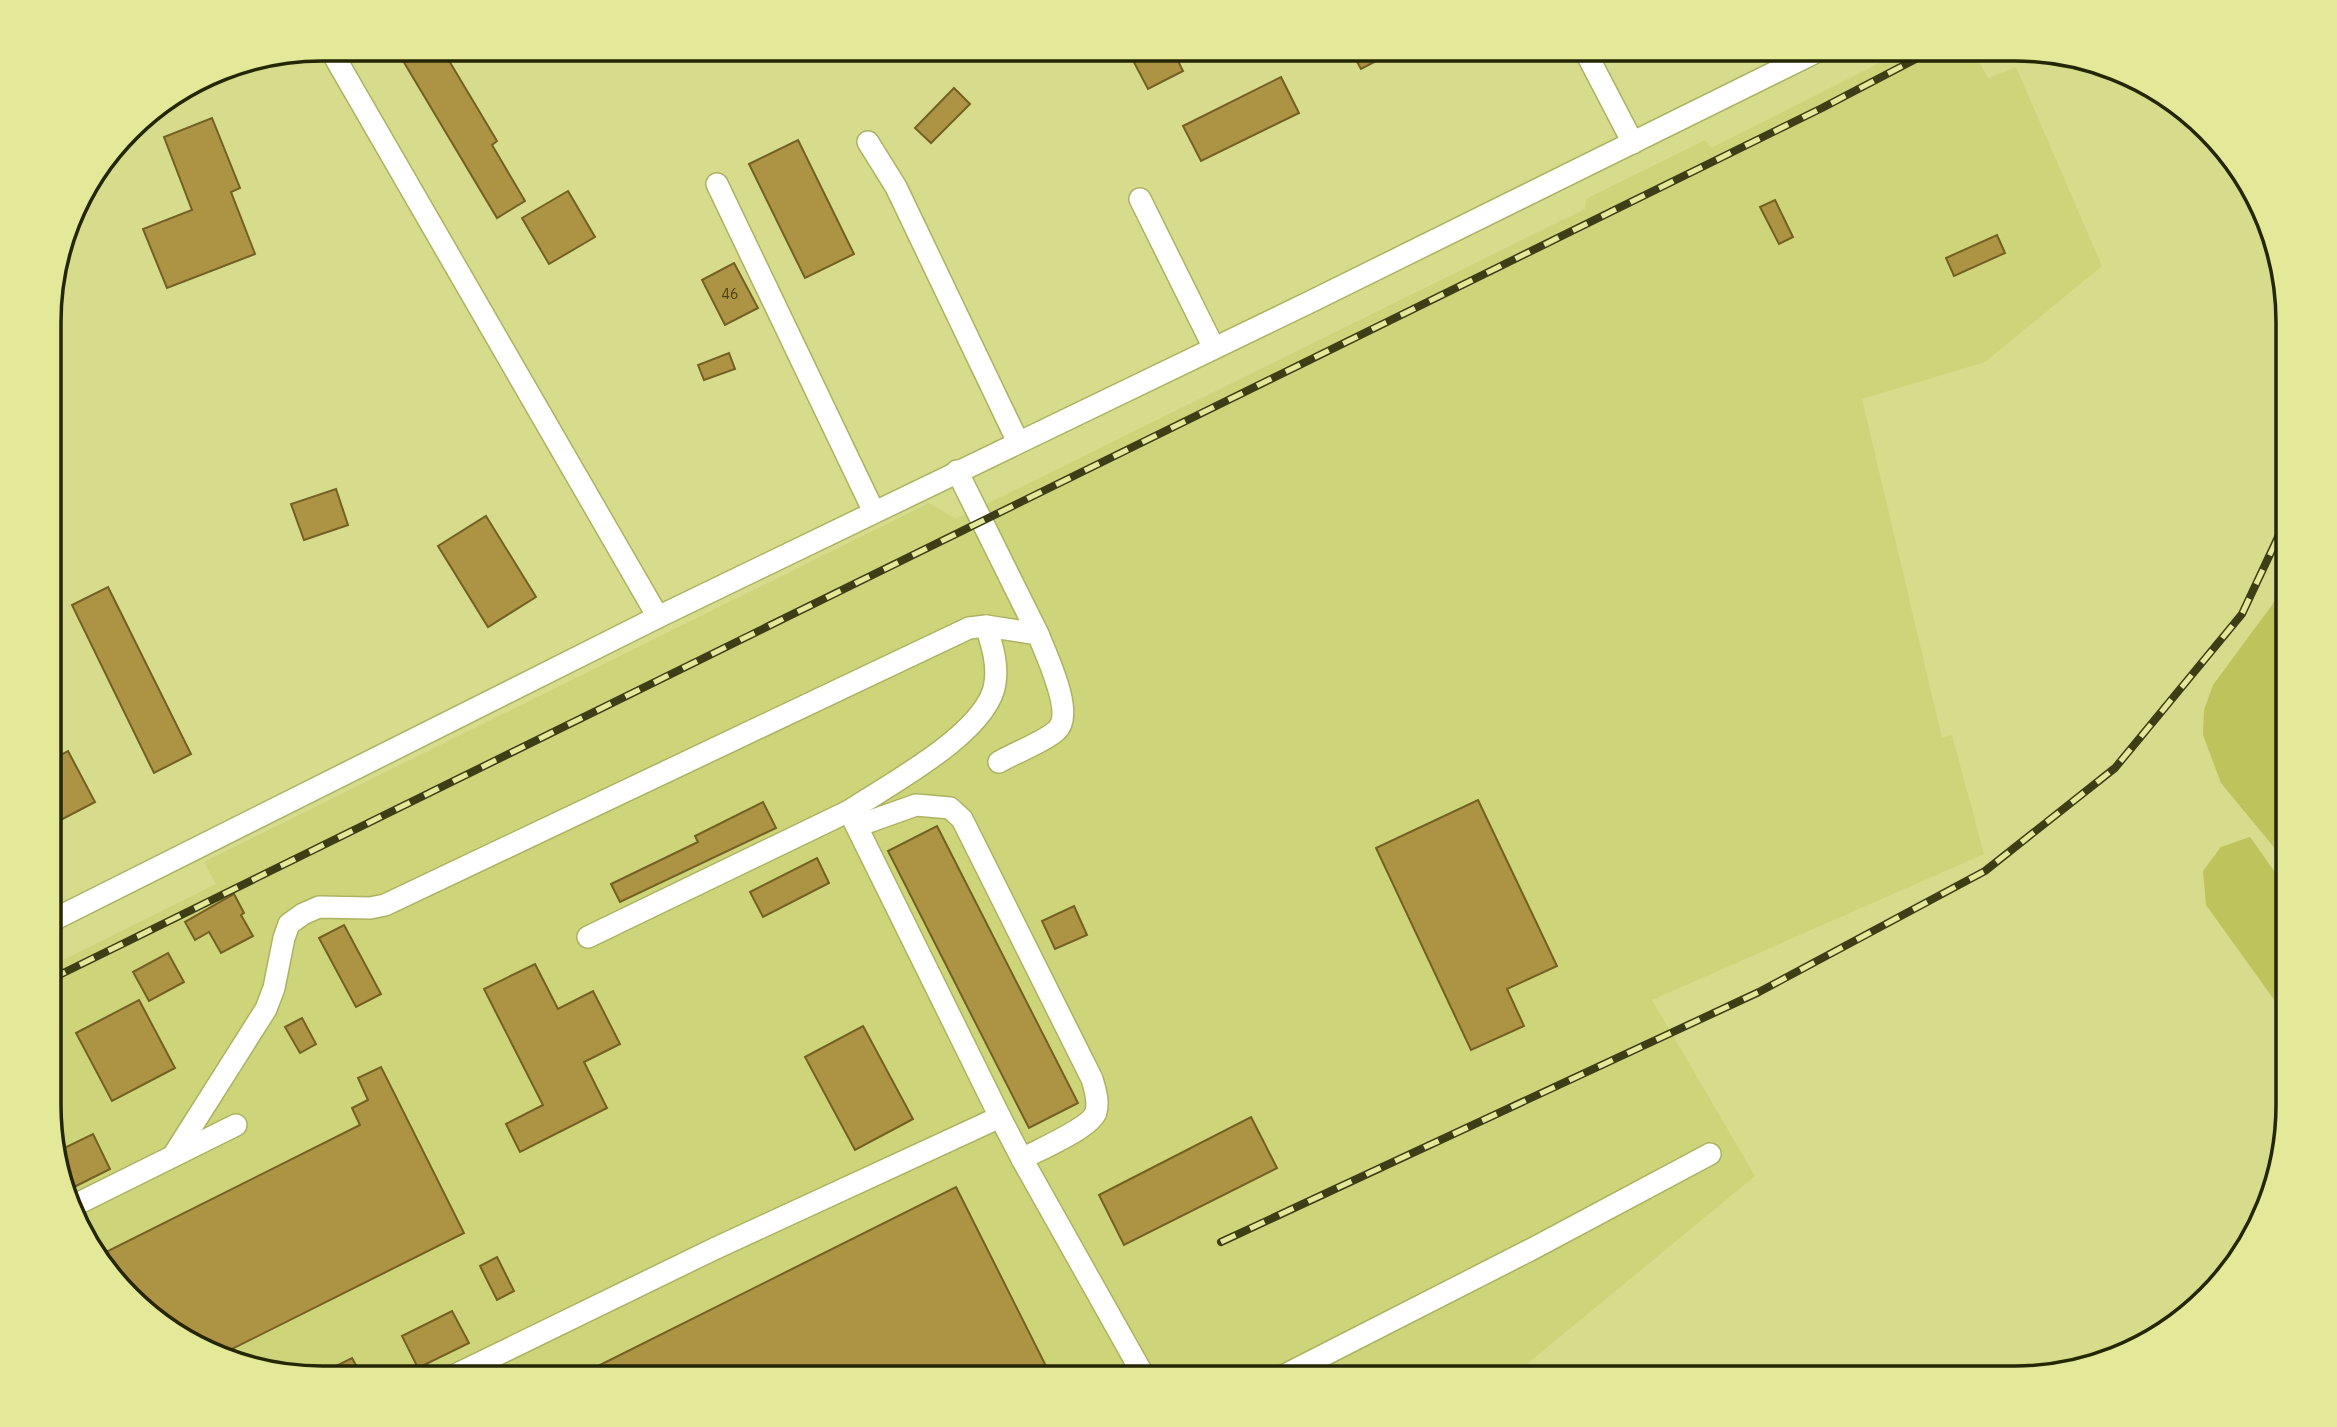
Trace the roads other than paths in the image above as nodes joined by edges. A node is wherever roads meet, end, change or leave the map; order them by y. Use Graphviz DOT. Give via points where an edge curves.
graph roads {
  1 [pos="337,61"];
  2 [pos="1590,61"];
  3 [pos="1798,61"];
  4 [pos="868,142"];
  5 [pos="1633,143"];
  6 [pos="717,184"];
  7 [pos="1140,199"];
  8 [pos="1214,348"];
  9 [pos="1018,442"];
  10 [pos="957,471"];
  11 [pos="874,512"];
  12 [pos="658,617"];
  13 [pos="986,626"];
  14 [pos="1038,635"];
  15 [pos="999,762"];
  16 [pos="853,819"];
  17 [pos="61,916"];
  18 [pos="588,937"];
  19 [pos="1000,1117"];
  20 [pos="236,1125"];
  21 [pos="1710,1154"];
  22 [pos="173,1156"];
  23 [pos="1022,1159"];
  24 [pos="80,1202"];
  25 [pos="474,1366"];
  26 [pos="1138,1366"];
  27 [pos="1303,1366"];
  1 -- 12 [label="street"];
  2 -- 5 [label="street"];
  3 -- 5 [label="street"];
  4 -- 9 [label="street" via="896,187"];
  5 -- 8 [label="street"];
  6 -- 11 [label="street"];
  7 -- 8 [label="street"];
  8 -- 9 [label="street"];
  9 -- 10 [label="street"];
  10 -- 11 [label="street"];
  10 -- 14 [label="street"];
  11 -- 12 [label="street"];
  12 -- 17 [label="street"];
  13 -- 14 [label="street"];
  13 -- 16 [label="street" via="996,658 995,686 981,714 948,747"];
  13 -- 22 [label="street" via="969,628 385,905 319,907 303,914 289,924 266,1009"];
  14 -- 15 [label="street" via="1060,692 1064,720 1057,731"];
  16 -- 18 [label="street"];
  16 -- 19 [label="street"];
  16 -- 23 [label="street" via="916,805 950,808 968,829 1092,1079 1096,1096 1096,1113 1086,1124"];
  19 -- 23 [label="street"];
  19 -- 25 [label="street"];
  20 -- 22 [label="street"];
  21 -- 27 [label="street"];
  22 -- 24 [label="street"];
  23 -- 26 [label="street"];
}
